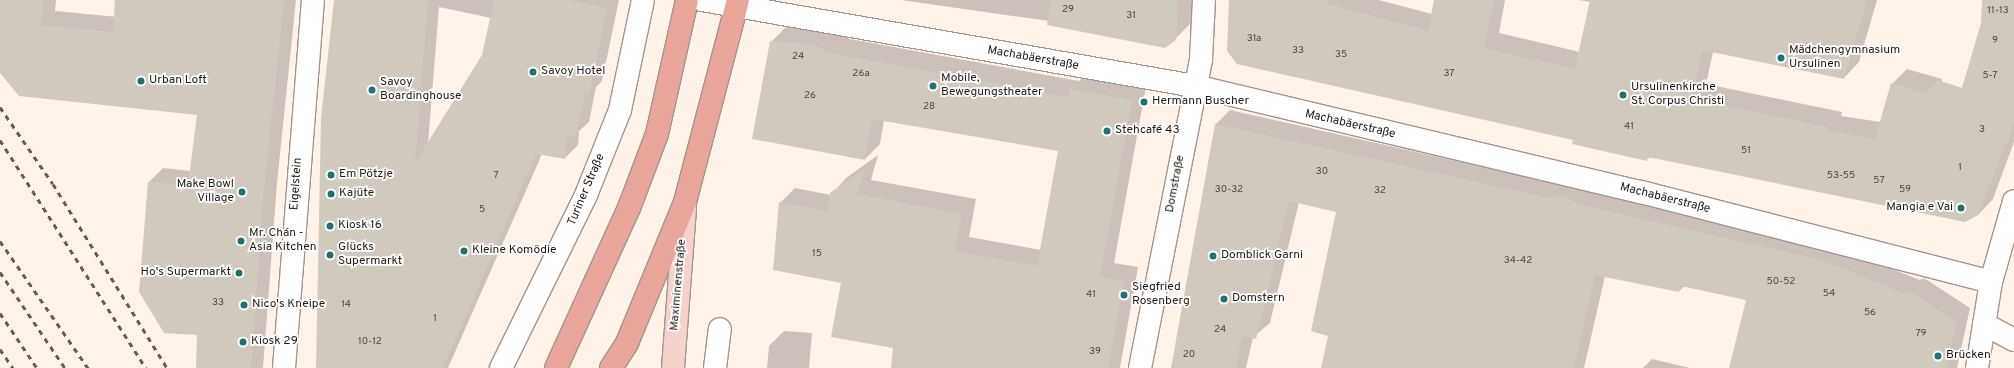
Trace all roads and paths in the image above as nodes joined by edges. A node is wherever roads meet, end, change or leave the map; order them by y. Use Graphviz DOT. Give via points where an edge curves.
graph roads {
  1 [pos="313,0"];
  2 [pos="643,0"];
  3 [pos="687,0"];
  4 [pos="702,0"];
  5 [pos="1204,0"];
  6 [pos="737,3"];
  7 [pos="1195,86"];
  8 [pos="2014,201"];
  9 [pos="686,202"];
  10 [pos="1991,282"];
  11 [pos="1984,324"];
  12 [pos="720,329"];
  13 [pos="2014,340"];
  14 [pos="284,368"];
  15 [pos="501,368"];
  16 [pos="556,368"];
  17 [pos="611,368"];
  18 [pos="673,368"];
  19 [pos="715,368"];
  20 [pos="1140,368"];
  21 [pos="1977,368"];
  1 -- 14 [label="street, Eigelstein"];
  2 -- 15 [label="street, Turiner Straße" via="620,110 586,195"];
  3 -- 16 [label="main road" via="657,134 629,208"];
  4 -- 6 [label="street, Machabäerstraße"];
  5 -- 7 [label="street, Domstraße" via="1201,59"];
  6 -- 7 [label="street, Machabäerstraße"];
  6 -- 9 [label="main road"];
  7 -- 10 [label="street, Machabäerstraße" via="1641,192"];
  7 -- 20 [label="street, Domstraße"];
  8 -- 10 [label="street"];
  9 -- 17 [label="main road" via="627,343"];
  9 -- 18 [label="main road, Maximinenstraße"];
  10 -- 11 [label="street"];
  11 -- 13 [label="street"];
  11 -- 21 [label="street"];
  12 -- 19 [label="street"];
}
